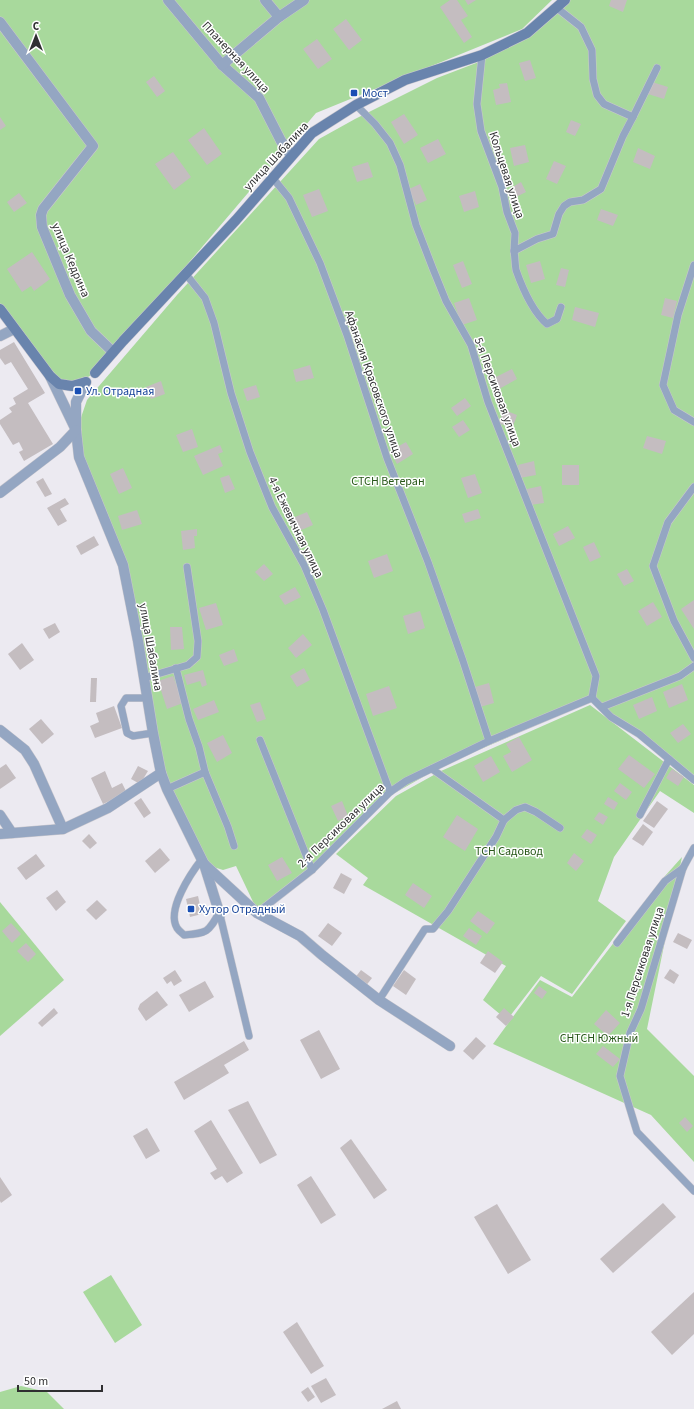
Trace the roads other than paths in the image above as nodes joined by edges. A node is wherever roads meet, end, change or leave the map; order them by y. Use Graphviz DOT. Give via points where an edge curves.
graph roads {
  1 [pos="168,0"];
  2 [pos="265,0"];
  3 [pos="304,0"];
  4 [pos="565,0"];
  5 [pos="557,8"];
  6 [pos="279,17"];
  7 [pos="0,22"];
  8 [pos="482,55"];
  9 [pos="222,65"];
  10 [pos="657,68"];
  11 [pos="356,105"];
  12 [pos="633,117"];
  13 [pos="291,155"];
  14 [pos="272,177"];
  15 [pos="514,251"];
  16 [pos="694,265"];
  17 [pos="185,273"];
  18 [pos="561,307"];
  19 [pos="0,309"];
  20 [pos="14,329"];
  21 [pos="0,336"];
  22 [pos="113,352"];
  23 [pos="95,373"];
  24 [pos="50,376"];
  25 [pos="86,382"];
  26 [pos="694,422"];
  27 [pos="76,430"];
  28 [pos="694,487"];
  29 [pos="0,493"];
  30 [pos="187,567"];
  31 [pos="694,658"];
  32 [pos="694,666"];
  33 [pos="176,668"];
  34 [pos="144,678"];
  35 [pos="146,698"];
  36 [pos="592,698"];
  37 [pos="602,707"];
  38 [pos="0,730"];
  39 [pos="153,733"];
  40 [pos="260,740"];
  41 [pos="489,741"];
  42 [pos="669,759"];
  43 [pos="432,769"];
  44 [pos="205,772"];
  45 [pos="162,773"];
  46 [pos="694,780"];
  47 [pos="167,789"];
  48 [pos="390,792"];
  49 [pos="0,815"];
  50 [pos="640,815"];
  51 [pos="504,820"];
  52 [pos="560,828"];
  53 [pos="63,829"];
  54 [pos="12,833"];
  55 [pos="0,834"];
  56 [pos="234,846"];
  57 [pos="694,848"];
  58 [pos="203,862"];
  59 [pos="683,868"];
  60 [pos="312,870"];
  61 [pos="257,913"];
  62 [pos="219,914"];
  63 [pos="617,943"];
  64 [pos="379,1000"];
  65 [pos="249,1036"];
  66 [pos="450,1046"];
  67 [pos="694,1191"];
  1 -- 9 [label="street, Планерная улица"];
  2 -- 6 [label="street"];
  3 -- 6 [label="street"];
  4 -- 5 [label="main road, улица Шабалина"];
  5 -- 8 [label="main road, улица Шабалина" via="527,33"];
  5 -- 12 [label="lane" via="581,27 592,50 593,78 597,95 604,104"];
  6 -- 9 [label="street"];
  7 -- 22 [label="street, улица Кедрина" via="93,146 43,209 41,221 70,295 91,331"];
  8 -- 11 [label="main road, улица Шабалина" via="405,80"];
  8 -- 15 [label="lane, Кольцевая улица" via="477,104 481,131 502,187 515,233"];
  9 -- 13 [label="street, Планерная улица" via="259,98"];
  10 -- 12 [label="lane"];
  11 -- 13 [label="main road, улица Шабалина" via="312,132"];
  11 -- 36 [label="lane, 5-я Персиковая улица" via="390,142 400,165 416,225 446,302 470,345 488,402 596,676"];
  12 -- 15 [label="lane" via="601,189 583,200 570,202 564,206 552,234 537,238"];
  13 -- 14 [label="main road, улица Шабалина"];
  14 -- 17 [label="main road, улица Шабалина" via="236,220"];
  14 -- 41 [label="lane, Афанасия Красовского улица" via="289,198 320,263 347,335 387,458 428,562"];
  15 -- 18 [label="lane, Кольцевая улица" via="516,269 539,317 547,324 556,320"];
  16 -- 26 [label="lane" via="678,315 663,385 674,410"];
  17 -- 22 [label="main road, улица Шабалина"];
  17 -- 48 [label="lane, 4-я Ежевичная улица" via="205,298 250,452 272,507 304,565 324,610"];
  19 -- 20 [label="main road"];
  20 -- 21 [label="street"];
  20 -- 24 [label="main road"];
  22 -- 23 [label="main road, улица Шабалина"];
  24 -- 25 [label="main road" via="59,384 72,386"];
  24 -- 27 [label="street"];
  25 -- 27 [label="street, улица Шабалина" via="76,402"];
  27 -- 29 [label="street" via="60,447"];
  27 -- 34 [label="street, улица Шабалина" via="79,457 123,565"];
  28 -- 31 [label="lane" via="668,522 653,566 674,621"];
  30 -- 33 [label="lane" via="198,641 197,657 188,665"];
  32 -- 37 [label="lane" via="680,676"];
  33 -- 34 [label="lane"];
  33 -- 44 [label="lane"];
  34 -- 35 [label="street, улица Шабалина"];
  35 -- 39 [label="street, улица Шабалина"];
  35 -- 39 [label="lane" via="126,698 121,706 128,733 133,736"];
  36 -- 37 [label="lane"];
  36 -- 41 [label="lane, 2-я Персиковая улица"];
  37 -- 42 [label="lane"];
  38 -- 53 [label="street" via="25,750 34,764"];
  39 -- 45 [label="street, улица Шабалина"];
  40 -- 60 [label="lane"];
  41 -- 43 [label="lane, 2-я Персиковая улица"];
  42 -- 46 [label="lane"];
  42 -- 50 [label="lane"];
  43 -- 48 [label="lane, 2-я Персиковая улица"];
  43 -- 51 [label="lane"];
  44 -- 47 [label="lane"];
  44 -- 56 [label="lane"];
  45 -- 47 [label="street, улица Шабалина"];
  45 -- 53 [label="street" via="108,808"];
  47 -- 58 [label="street, улица Шабалина"];
  48 -- 60 [label="lane, 2-я Персиковая улица"];
  49 -- 54 [label="street"];
  51 -- 52 [label="lane" via="516,810 525,807"];
  51 -- 64 [label="lane" via="496,837 448,911 433,929 425,929"];
  53 -- 54 [label="street"];
  54 -- 55 [label="street"];
  57 -- 59 [label="lane, 1-я Персиковая улица"];
  58 -- 61 [label="street"];
  58 -- 62 [label="street, улица Шабалина"];
  58 -- 62 [label="lane" via="189,876 179,897 174,917 177,928 184,935 201,934 211,928"];
  59 -- 63 [label="lane" via="665,881"];
  59 -- 67 [label="lane, 1-я Персиковая улица" via="641,1010 630,1033 620,1076 637,1132"];
  60 -- 61 [label="lane, 2-я Персиковая улица"];
  61 -- 64 [label="street" via="300,936"];
  62 -- 65 [label="lane"];
  64 -- 66 [label="street"];
}
